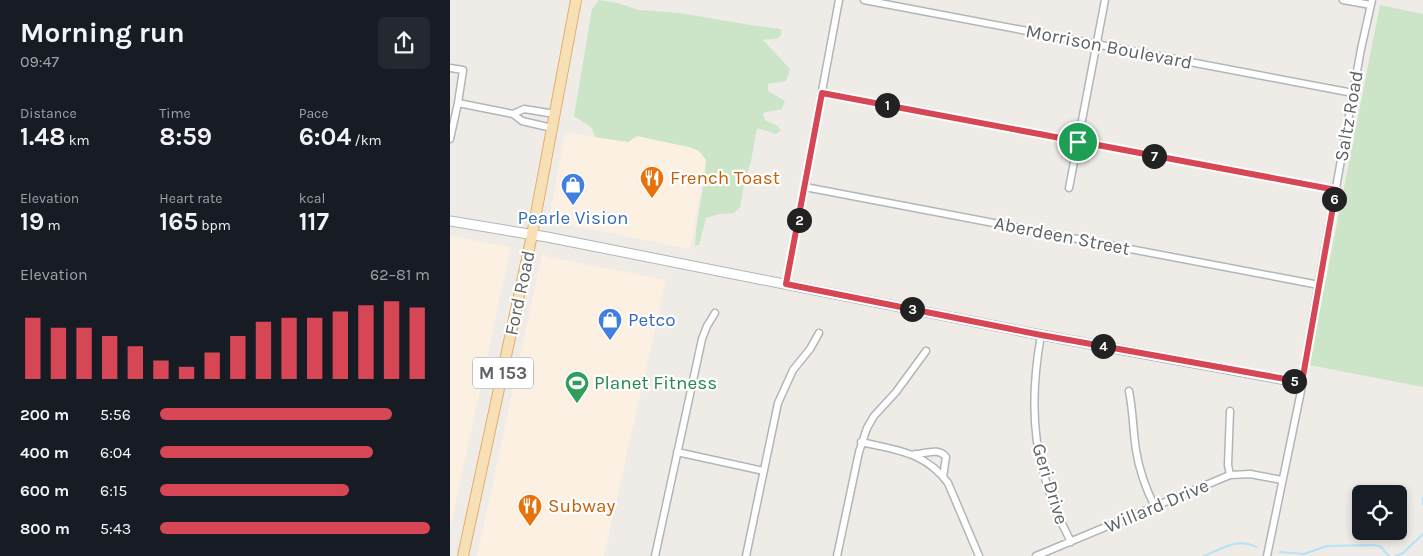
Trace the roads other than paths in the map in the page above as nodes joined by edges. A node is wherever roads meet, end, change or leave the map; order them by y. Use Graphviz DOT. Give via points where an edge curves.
graph roads {
  1 [pos="576,0"];
  2 [pos="839,0"];
  3 [pos="864,0"];
  4 [pos="1105,0"];
  5 [pos="1343,0"];
  6 [pos="1371,3"];
  7 [pos="1096,44"];
  8 [pos="450,68"];
  9 [pos="822,93"];
  10 [pos="1353,94"];
  11 [pos="458,103"];
  12 [pos="513,114"];
  13 [pos="555,114"];
  14 [pos="552,128"];
  15 [pos="450,139"];
  16 [pos="1078,142"];
  17 [pos="805,187"];
  18 [pos="1069,188"];
  19 [pos="1336,190"];
  20 [pos="450,221"];
  21 [pos="532,235"];
  22 [pos="786,284"];
  23 [pos="1319,285"];
  24 [pos="715,313"];
  25 [pos="819,333"];
  26 [pos="1041,335"];
  27 [pos="926,351"];
  28 [pos="1302,382"];
  29 [pos="1130,391"];
  30 [pos="1230,411"];
  31 [pos="862,442"];
  32 [pos="677,452"];
  33 [pos="913,454"];
  34 [pos="764,471"];
  35 [pos="1230,475"];
  36 [pos="943,477"];
  37 [pos="1282,480"];
  38 [pos="1155,507"];
  39 [pos="1070,542"];
  40 [pos="463,556"];
  41 [pos="655,556"];
  42 [pos="746,556"];
  43 [pos="837,556"];
  44 [pos="979,556"];
  45 [pos="1036,556"];
  46 [pos="1267,556"];
  1 -- 13 [label="main road, Ford Road / M 153"];
  2 -- 9 [label="street"];
  3 -- 7 [label="street, Morrison Boulevard"];
  4 -- 7 [label="street"];
  5 -- 6 [label="street"];
  6 -- 10 [label="street, Saltz Road"];
  7 -- 10 [label="street, Morrison Boulevard"];
  7 -- 16 [label="street"];
  8 -- 11 [label="street" via="463,70"];
  9 -- 16 [label="street"];
  9 -- 17 [label="street"];
  10 -- 19 [label="street, Saltz Road"];
  11 -- 12 [label="street"];
  11 -- 15 [label="street"];
  12 -- 13 [label="street" via="524,108"];
  12 -- 14 [label="street" via="522,121"];
  13 -- 14 [label="main road, Ford Road / M 153"];
  14 -- 21 [label="main road, Ford Road / M 153"];
  16 -- 18 [label="street"];
  16 -- 19 [label="street"];
  17 -- 22 [label="street"];
  17 -- 23 [label="street, Aberdeen Street"];
  19 -- 23 [label="street, Saltz Road"];
  20 -- 21 [label="street"];
  21 -- 22 [label="street"];
  21 -- 40 [label="main road, Ford Road / M 153"];
  22 -- 26 [label="street"];
  23 -- 28 [label="street, Saltz Road"];
  24 -- 32 [label="street" via="702,339"];
  25 -- 34 [label="street" via="782,391"];
  26 -- 28 [label="street"];
  26 -- 39 [label="street, Geri Drive" via="1034,389 1036,437 1049,492"];
  27 -- 31 [label="street" via="874,416"];
  28 -- 37 [label="street, Saltz Road"];
  29 -- 38 [label="street" via="1138,462"];
  30 -- 35 [label="street"];
  31 -- 33 [label="street"];
  31 -- 43 [label="street"];
  32 -- 34 [label="street"];
  32 -- 41 [label="street"];
  33 -- 36 [label="street" via="932,465"];
  33 -- 36 [label="street" via="941,452 946,457"];
  34 -- 42 [label="street"];
  35 -- 37 [label="street, Willard Drive" via="1250,474"];
  35 -- 38 [label="street, Willard Drive"];
  36 -- 44 [label="street"];
  37 -- 46 [label="street, Saltz Road"];
  38 -- 39 [label="street, Willard Drive"];
  39 -- 45 [label="street, Willard Drive"];
}
